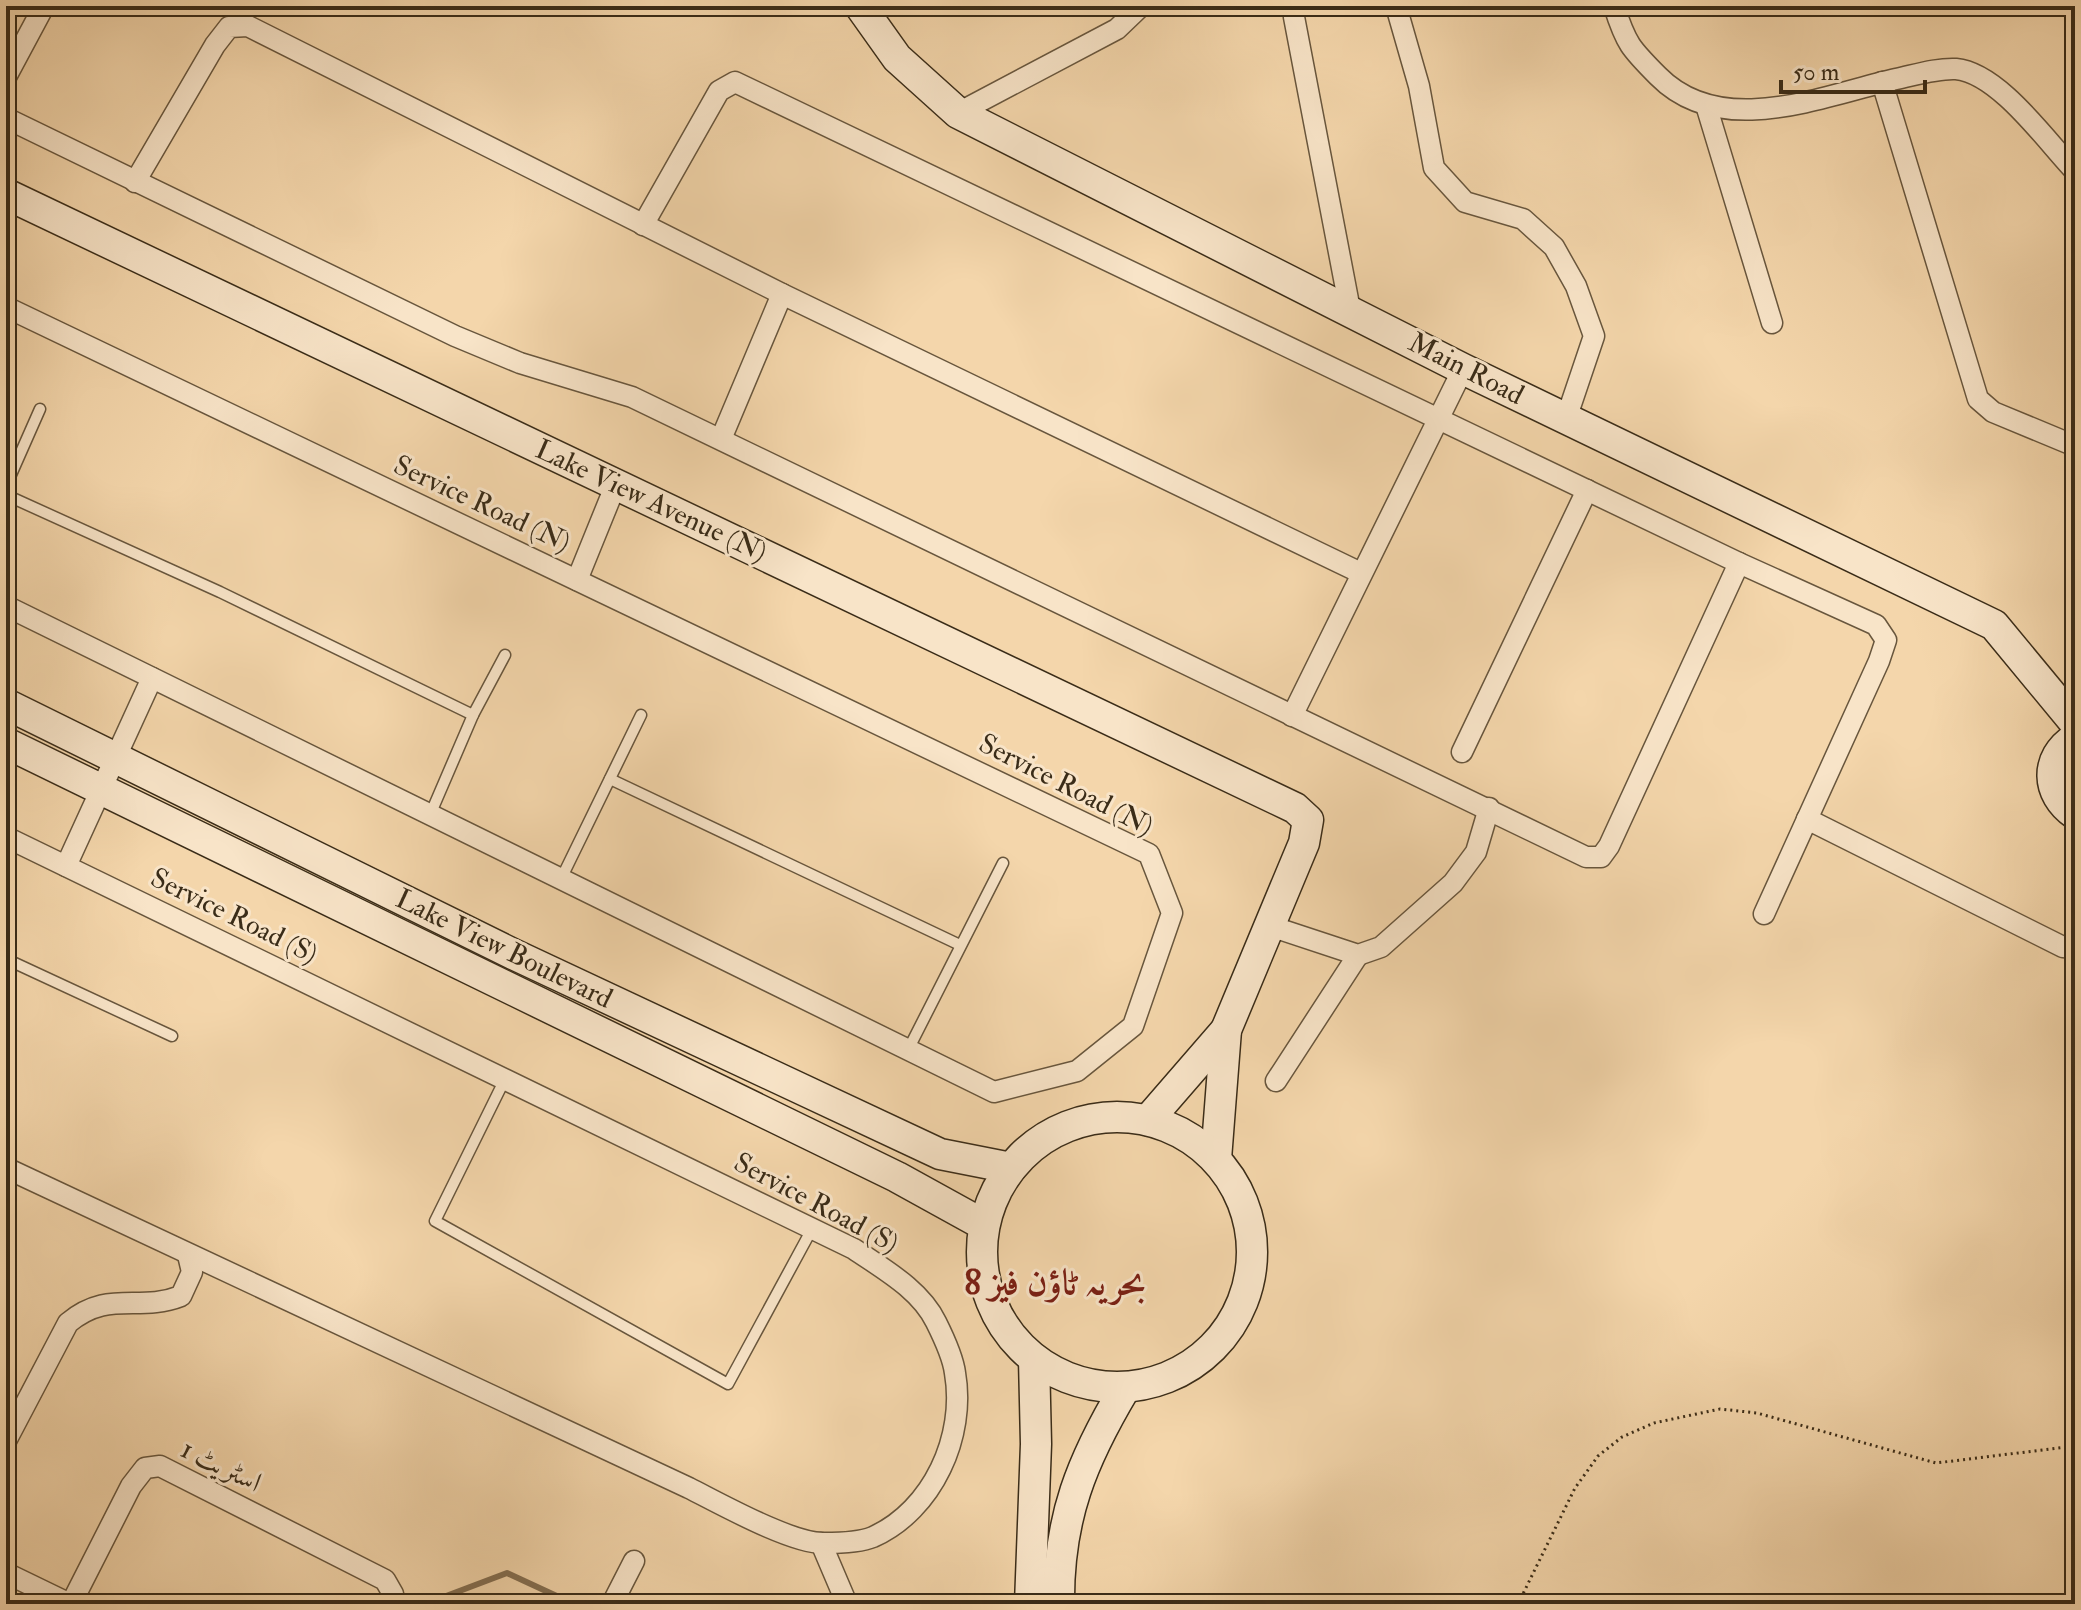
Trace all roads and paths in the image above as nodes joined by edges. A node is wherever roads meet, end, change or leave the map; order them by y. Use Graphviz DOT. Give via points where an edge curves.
graph roads {
  1 [pos="44,6"];
  2 [pos="860,6"];
  3 [pos="1141,6"];
  4 [pos="1396,6"];
  5 [pos="1614,6"];
  6 [pos="1294,17"];
  7 [pos="6,77"];
  8 [pos="1882,82"];
  9 [pos="1706,105"];
  10 [pos="958,113"];
  11 [pos="6,118"];
  12 [pos="2075,171"];
  13 [pos="135,182"];
  14 [pos="6,194"];
  15 [pos="643,225"];
  16 [pos="782,294"];
  17 [pos="6,307"];
  18 [pos="1350,310"];
  19 [pos="1772,323"];
  20 [pos="1463,369"];
  21 [pos="40,409"];
  22 [pos="1436,419"];
  23 [pos="1566,419"];
  24 [pos="721,439"];
  25 [pos="2075,446"];
  26 [pos="616,484"];
  27 [pos="6,486"];
  28 [pos="1587,490"];
  29 [pos="6,495"];
  30 [pos="1739,563"];
  31 [pos="1361,573"];
  32 [pos="577,580"];
  33 [pos="6,606"];
  34 [pos="505,655"];
  35 [pos="152,678"];
  36 [pos="6,704"];
  37 [pos="473,715"];
  38 [pos="641,715"];
  39 [pos="1292,716"];
  40 [pos="2075,723"];
  41 [pos="2075,738"];
  42 [pos="6,743"];
  43 [pos="1462,752"];
  44 [pos="115,759"];
  45 [pos="610,779"];
  46 [pos="101,789"];
  47 [pos="1489,808"];
  48 [pos="2075,814"];
  49 [pos="430,815"];
  50 [pos="1807,819"];
  51 [pos="6,837"];
  52 [pos="1003,863"];
  53 [pos="66,866"];
  54 [pos="561,879"];
  55 [pos="1764,914"];
  56 [pos="1270,926"];
  57 [pos="960,945"];
  58 [pos="2075,948"];
  59 [pos="1358,955"];
  60 [pos="6,959"];
  61 [pos="1226,1030"];
  62 [pos="172,1036"];
  63 [pos="908,1050"];
  64 [pos="505,1079"];
  65 [pos="1276,1081"];
  66 [pos="1148,1120"];
  67 [pos="1216,1159"];
  68 [pos="6,1168"];
  69 [pos="1011,1168"];
  70 [pos="984,1225"];
  71 [pos="812,1229"];
  72 [pos="188,1255"];
  73 [pos="1034,1359"];
  74 [pos="1125,1388"];
  75 [pos="6,1441"];
  76 [pos="2075,1446"];
  77 [pos="821,1543"];
  78 [pos="634,1561"];
  79 [pos="6,1573"];
  80 [pos="70,1604"];
  81 [pos="394,1604"];
  82 [pos="612,1604"];
  83 [pos="847,1604"];
  84 [pos="1030,1604"];
  85 [pos="1059,1604"];
  86 [pos="1518,1604"];
  1 -- 7 [label="street"];
  2 -- 10 [label="main road, Main Road" via="897,58"];
  3 -- 10 [label="street" via="1117,29"];
  4 -- 23 [label="street" via="1419,86 1434,168 1465,202 1523,219 1554,247 1576,286 1594,336"];
  5 -- 9 [label="street" via="1626,44 1669,88"];
  6 -- 18 [label="street"];
  8 -- 9 [label="street" via="1753,111"];
  8 -- 12 [label="street" via="1958,69 1991,84"];
  8 -- 25 [label="street" via="1978,399 1993,412"];
  9 -- 19 [label="street"];
  10 -- 18 [label="main road, Main Road"];
  11 -- 13 [label="street"];
  13 -- 15 [label="street" via="215,45 229,27 248,26"];
  13 -- 24 [label="street" via="455,336 520,363 632,397"];
  14 -- 26 [label="main road, Lake View Avenue (N)"];
  15 -- 16 [label="street"];
  15 -- 22 [label="street" via="719,91 735,82"];
  16 -- 24 [label="street"];
  16 -- 31 [label="street"];
  17 -- 32 [label="street, Service Road (N)"];
  18 -- 20 [label="main road, Main Road"];
  20 -- 22 [label="street"];
  20 -- 23 [label="main road, Main Road"];
  21 -- 27 [label="lane"];
  22 -- 28 [label="street"];
  22 -- 31 [label="street"];
  23 -- 40 [label="main road, Main Road" via="1994,625"];
  24 -- 39 [label="street"];
  26 -- 32 [label="street"];
  26 -- 56 [label="main road, Lake View Avenue (N)" via="1295,808 1308,820 1304,843"];
  28 -- 30 [label="street"];
  28 -- 43 [label="street"];
  29 -- 37 [label="lane"];
  30 -- 47 [label="street" via="1601,857 1586,857"];
  30 -- 50 [label="street" via="1876,625 1886,640"];
  31 -- 39 [label="street"];
  32 -- 63 [label="street, Service Road (N)" via="1149,854 1172,913 1133,1026 1122,1035 1077,1071 994,1092"];
  33 -- 35 [label="street, Service Road (N)"];
  34 -- 37 [label="lane"];
  35 -- 44 [label="street"];
  35 -- 49 [label="street, Service Road (N)"];
  36 -- 44 [label="main road, Lake View Boulevard"];
  37 -- 49 [label="lane"];
  38 -- 45 [label="lane"];
  39 -- 47 [label="street"];
  41 -- 48 [label="main road" via="2062,748 2052,771 2057,796"];
  42 -- 46 [label="main road, Lake View Boulevard"];
  44 -- 46 [label="street"];
  44 -- 69 [label="main road, Lake View Boulevard" via="498,947 940,1154"];
  45 -- 54 [label="lane"];
  45 -- 57 [label="lane"];
  46 -- 53 [label="street"];
  46 -- 70 [label="main road, Lake View Boulevard" via="897,1177"];
  47 -- 59 [label="street" via="1476,852 1453,883 1381,947"];
  49 -- 54 [label="street, Service Road (N)"];
  50 -- 55 [label="street"];
  50 -- 58 [label="street" via="2063,947"];
  51 -- 53 [label="street, Service Road (S)"];
  52 -- 57 [label="lane"];
  53 -- 64 [label="street, Service Road (S)"];
  54 -- 63 [label="street, Service Road (N)"];
  56 -- 59 [label="street"];
  56 -- 61 [label="main road"];
  57 -- 63 [label="lane"];
  59 -- 65 [label="street"];
  60 -- 62 [label="lane"];
  61 -- 66 [label="main road"];
  61 -- 67 [label="main road"];
  64 -- 71 [label="street, Service Road (S)"];
  64 -- 71 [label="lane" via="435,1221 728,1384"];
  66 -- 67 [label="main road" via="1196,1142"];
  66 -- 69 [label="main road" via="1097,1118 1072,1124 1039,1142"];
  67 -- 74 [label="main road" via="1234,1184 1250,1227 1252,1273 1244,1303 1209,1353 1184,1371"];
  68 -- 72 [label="street, Service Road (S)"];
  69 -- 70 [label="main road"];
  70 -- 73 [label="main road" via="984,1275 990,1299 1016,1342"];
  71 -- 77 [label="street, Service Road (S)" via="854,1249 905,1284 935,1319 955,1372 956,1423 944,1464 916,1505 872,1537"];
  72 -- 75 [label="street" via="192,1272 181,1296 145,1304 113,1301 82,1311 68,1323"];
  72 -- 77 [label="street, Service Road (S)" via="750,1520"];
  73 -- 74 [label="main road" via="1077,1382"];
  73 -- 84 [label="main road"];
  74 -- 85 [label="main road" via="1096,1437 1069,1508 1060,1544"];
  76 -- 86 [label="path" via="1936,1463 1757,1413 1720,1409 1654,1423 1622,1437 1598,1456 1575,1488"];
  77 -- 83 [label="street"];
  78 -- 82 [label="street"];
  79 -- 80 [label="street"];
  80 -- 81 [label="street, اسٹریٹ 1" via="131,1486 145,1468 160,1466 385,1580"];
}
